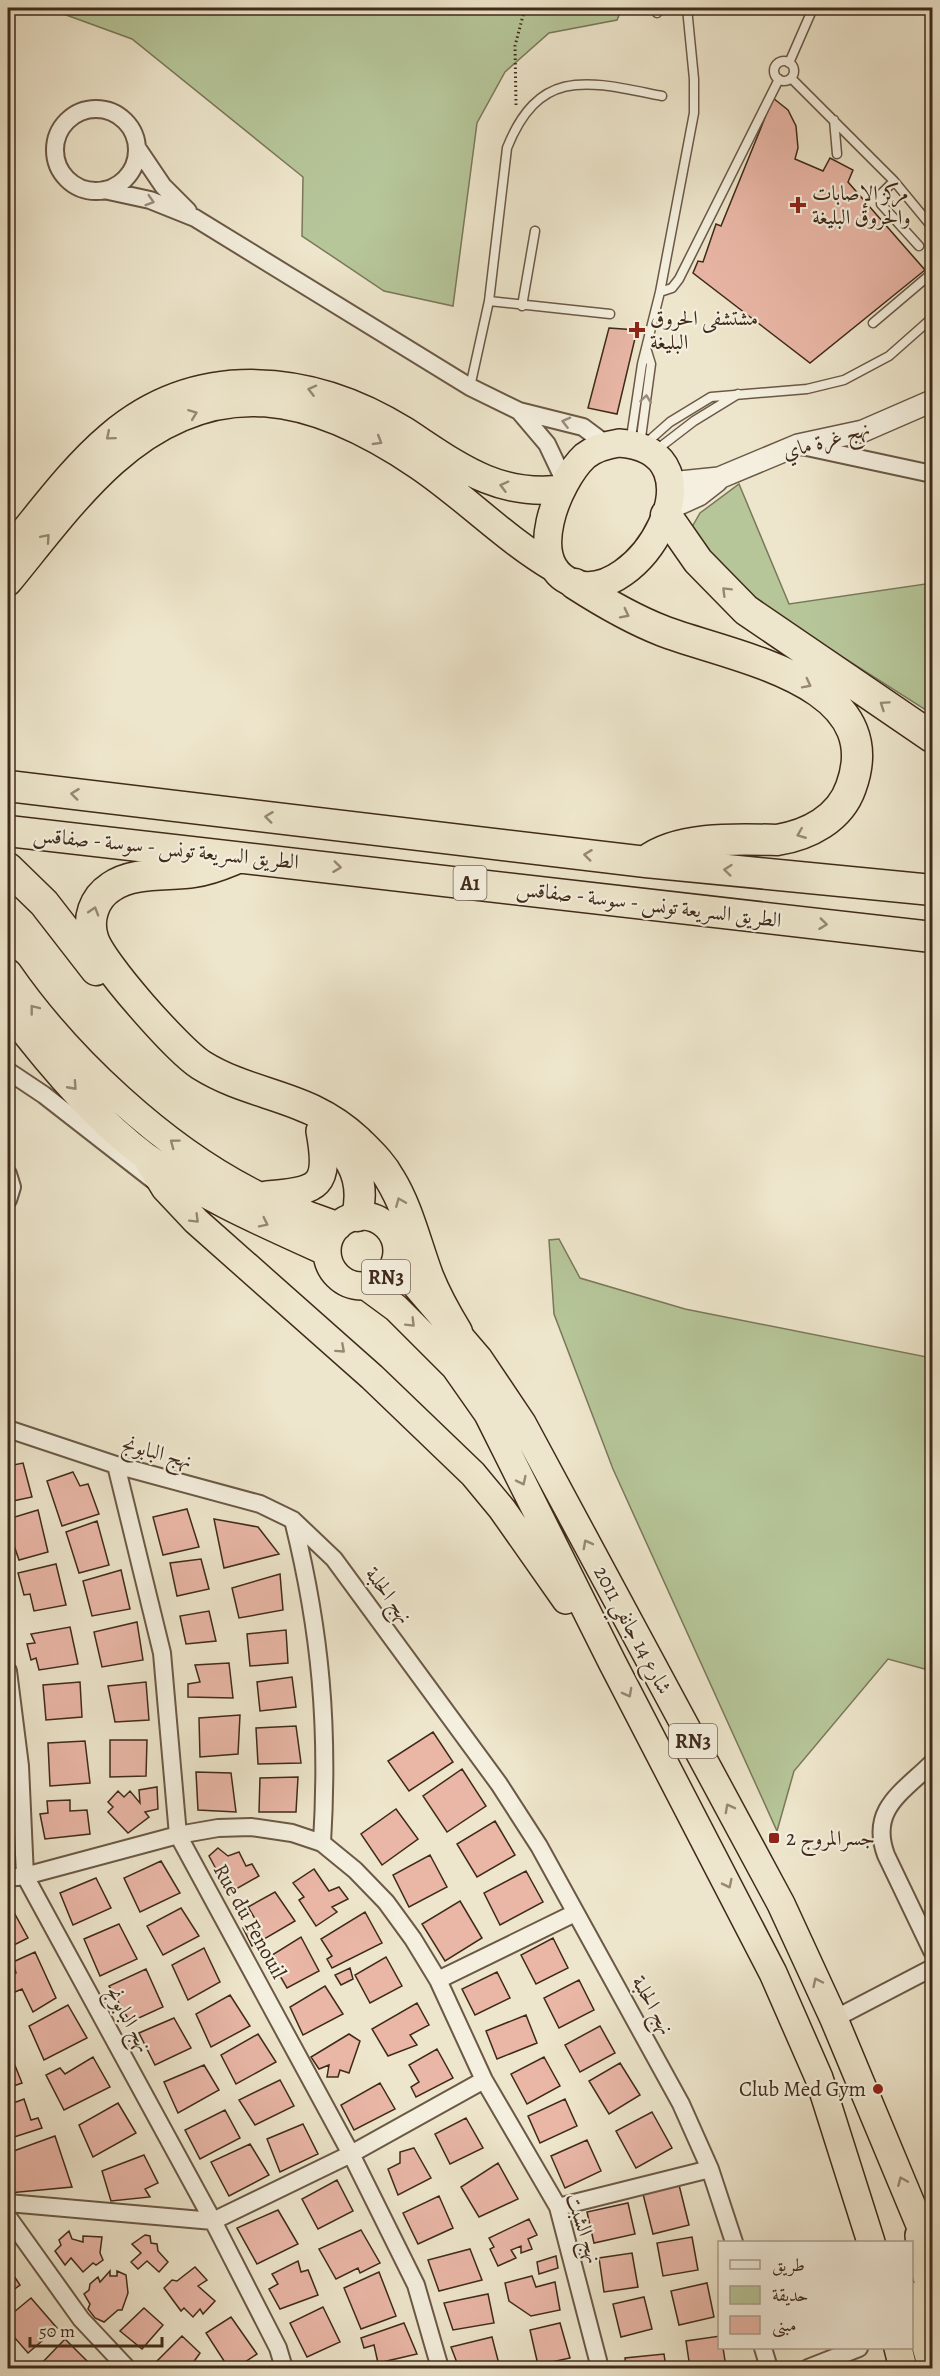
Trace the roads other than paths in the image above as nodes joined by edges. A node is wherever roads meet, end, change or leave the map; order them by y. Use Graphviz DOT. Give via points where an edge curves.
graph roads {
  1 [pos="687,8"];
  2 [pos="813,8"];
  3 [pos="789,63"];
  4 [pos="791,78"];
  5 [pos="779,80"];
  6 [pos="662,96"];
  7 [pos="834,119"];
  8 [pos="138,149"];
  9 [pos="837,154"];
  10 [pos="894,181"];
  11 [pos="104,190"];
  12 [pos="195,218"];
  13 [pos="933,227"];
  14 [pos="535,231"];
  15 [pos="919,246"];
  16 [pos="933,273"];
  17 [pos="660,292"];
  18 [pos="489,301"];
  19 [pos="522,306"];
  20 [pos="610,314"];
  21 [pos="873,322"];
  22 [pos="931,323"];
  23 [pos="470,387"];
  24 [pos="738,394"];
  25 [pos="933,401"];
  26 [pos="519,411"];
  27 [pos="798,446"];
  28 [pos="634,447"];
  29 [pos="933,474"];
  30 [pos="564,485"];
  31 [pos="668,503"];
  32 [pos="8,551"];
  33 [pos="564,576"];
  34 [pos="8,582"];
  35 [pos="933,737"];
  36 [pos="8,786"];
  37 [pos="8,831"];
  38 [pos="245,856"];
  39 [pos="646,862"];
  40 [pos="8,868"];
  41 [pos="933,890"];
  42 [pos="933,937"];
  43 [pos="8,973"];
  44 [pos="8,1010"];
  45 [pos="8,1071"];
  46 [pos="320,1131"];
  47 [pos="146,1157"];
  48 [pos="8,1174"];
  49 [pos="165,1188"];
  50 [pos="259,1196"];
  51 [pos="8,1200"];
  52 [pos="347,1221"];
  53 [pos="327,1252"];
  54 [pos="396,1262"];
  55 [pos="366,1286"];
  56 [pos="457,1332"];
  57 [pos="8,1429"];
  58 [pos="116,1465"];
  59 [pos="293,1520"];
  60 [pos="334,1559"];
  61 [pos="307,1574"];
  62 [pos="612,1662"];
  63 [pos="8,1671"];
  64 [pos="933,1763"];
  65 [pos="178,1835"];
  66 [pos="322,1843"];
  67 [pos="25,1876"];
  68 [pos="8,1878"];
  69 [pos="575,1912"];
  70 [pos="933,1950"];
  71 [pos="933,1968"];
  72 [pos="438,1980"];
  73 [pos="834,2019"];
  74 [pos="484,2080"];
  75 [pos="351,2154"];
  76 [pos="710,2169"];
  77 [pos="8,2203"];
  78 [pos="558,2207"];
  79 [pos="8,2217"];
  80 [pos="919,2220"];
  81 [pos="213,2221"];
  82 [pos="873,2240"];
  83 [pos="734,2241"];
  84 [pos="933,2254"];
  85 [pos="933,2295"];
  86 [pos="913,2299"];
  87 [pos="764,2349"];
  88 [pos="856,2349"];
  89 [pos="898,2349"];
  90 [pos="127,2368"];
  91 [pos="284,2368"];
  92 [pos="440,2368"];
  93 [pos="600,2368"];
  94 [pos="769,2368"];
  95 [pos="808,2368"];
  96 [pos="903,2368"];
  97 [pos="933,2368"];
  1 -- 17 [label="lane" via="695,102"];
  2 -- 3 [label="lane"];
  3 -- 4 [label="lane" via="794,70"];
  3 -- 5 [label="lane" via="777,64 774,72"];
  4 -- 5 [label="lane"];
  4 -- 7 [label="lane"];
  5 -- 17 [label="lane" via="679,279 672,288"];
  6 -- 18 [label="lane" via="578,82 543,97 518,125 507,148"];
  7 -- 9 [label="lane"];
  7 -- 10 [label="lane"];
  8 -- 11 [label="street" via="128,176"];
  8 -- 11 [label="street" via="128,122 116,113 89,109 66,122 55,147 61,171 80,187"];
  8 -- 12 [label="street" via="163,186"];
  10 -- 13 [label="lane"];
  10 -- 15 [label="lane" via="882,194 881,204"];
  11 -- 12 [label="street, one-way" via="150,200"];
  12 -- 23 [label="street"];
  14 -- 19 [label="lane"];
  16 -- 21 [label="lane"];
  17 -- 28 [label="lane" via="647,351 651,364"];
  18 -- 19 [label="lane"];
  18 -- 23 [label="lane"];
  19 -- 20 [label="lane"];
  22 -- 24 [label="lane" via="889,356 844,380 807,389"];
  23 -- 26 [label="street"];
  24 -- 28 [label="lane" via="694,421"];
  24 -- 28 [label="lane" via="703,401"];
  25 -- 27 [label="street, نهج غرة ماي" via="863,431"];
  28 -- 26 [label="street, one-way" via="583,427"];
  26 -- 30 [label="street" via="547,444"];
  27 -- 29 [label="street"];
  27 -- 31 [label="street, نهج غرة ماي" via="719,478 699,495"];
  28 -- 30 [label="highway" via="586,456"];
  28 -- 31 [label="highway" via="666,472"];
  30 -- 32 [label="highway, one-way" via="530,491 484,480 376,414 326,393 279,384 232,384 167,401 112,434"];
  30 -- 33 [label="highway" via="552,514 548,541 550,559"];
  31 -- 33 [label="highway" via="649,548 628,568 594,585"];
  35 -- 31 [label="highway, one-way" via="746,610 698,561"];
  34 -- 33 [label="highway, one-way" via="97,478 130,448 185,417 216,405 235,403 290,405 357,428 421,467 517,544"];
  33 -- 39 [label="highway, one-way" via="644,623 741,656 815,688 838,707 853,734 857,764 849,793 819,825 806,833 777,840 680,844"];
  39 -- 36 [label="highway, الطريق السريعة تونس - سوسة - صفاقس / A1, one-way"];
  37 -- 38 [label="highway, الطريق السريعة تونس - سوسة - صفاقس / A1"];
  38 -- 42 [label="highway, الطريق السريعة تونس - سوسة - صفاقس / A1, one-way"];
  56 -- 38 [label="highway, one-way" via="437,1296 395,1188 379,1162 323,1114 291,1099 228,1079 198,1063 169,1037 96,947 90,925 92,913 112,885 134,878 208,870"];
  41 -- 39 [label="highway, الطريق السريعة تونس - سوسة - صفاقس / A1, one-way"];
  40 -- 46 [label="highway" via="44,903 154,1044 177,1066 219,1092"];
  50 -- 43 [label="highway, one-way" via="219,1174 152,1126 63,1043"];
  44 -- 47 [label="highway, one-way" via="92,1107"];
  45 -- 49 [label="street"];
  46 -- 50 [label="highway" via="325,1166 319,1181 302,1192"];
  46 -- 52 [label="highway" via="342,1148 355,1168 360,1191"];
  47 -- 49 [label="highway"];
  47 -- 53 [label="highway, one-way" via="206,1193"];
  48 -- 51 [label="street" via="12,1187"];
  49 -- 62 [label="highway, one-way" via="196,1221 372,1377 473,1474"];
  50 -- 52 [label="highway"];
  52 -- 53 [label="highway" via="331,1233"];
  52 -- 54 [label="highway, RN3" via="377,1219 396,1242"];
  53 -- 55 [label="highway, شارع 14 جانفي 2011 / RN3" via="335,1274 343,1281"];
  54 -- 55 [label="highway, RN3" via="384,1279"];
  54 -- 56 [label="highway, شارع 14 جانفي 2011 / RN3"];
  55 -- 62 [label="highway, شارع 14 جانفي 2011 / RN3, one-way" via="405,1317 475,1392"];
  73 -- 56 [label="highway, شارع 14 جانفي 2011 / RN3, one-way" via="781,1904 518,1415"];
  57 -- 58 [label="street, نهج البابونج"];
  58 -- 59 [label="street, نهج البابونج" via="241,1498"];
  58 -- 65 [label="street, Rue du Fenouil" via="162,1653"];
  59 -- 60 [label="street, نهج الحلبة"];
  59 -- 61 [label="street"];
  60 -- 61 [label="street" via="318,1563"];
  60 -- 69 [label="street, نهج الحلبة" via="499,1784"];
  61 -- 66 [label="street" via="325,1708"];
  62 -- 82 [label="highway, شارع 14 جانفي 2011 / RN3, one-way" via="797,2024 834,2120"];
  63 -- 67 [label="street, نهج البابونج" via="20,1766"];
  64 -- 70 [label="street" via="890,1805 880,1822 880,1841"];
  65 -- 66 [label="street" via="251,1827 292,1833"];
  65 -- 67 [label="street"];
  65 -- 75 [label="street, Rue du Fenouil"];
  66 -- 72 [label="street" via="386,1902"];
  67 -- 68 [label="street"];
  67 -- 81 [label="street, نهج البابونج"];
  69 -- 72 [label="street"];
  69 -- 76 [label="street, نهج الحلبة" via="671,2085"];
  71 -- 73 [label="street"];
  72 -- 74 [label="street"];
  80 -- 73 [label="highway, شارع 14 جانفي 2011 / RN3, one-way"];
  74 -- 75 [label="street"];
  74 -- 78 [label="street, نهج الشبت"];
  75 -- 81 [label="street"];
  75 -- 92 [label="street, Rue du Fenouil" via="416,2285"];
  76 -- 78 [label="street"];
  76 -- 83 [label="street, نهج الحلبة"];
  77 -- 81 [label="street"];
  78 -- 93 [label="street, نهج الشبت"];
  79 -- 90 [label="street" via="81,2319"];
  80 -- 84 [label="highway, شارع 14 جانفي 2011 / RN3"];
  80 -- 85 [label="highway" via="921,2255"];
  81 -- 91 [label="street, نهج البابونج" via="278,2348"];
  86 -- 97 [label="highway"];
  87 -- 94 [label="street"];
  88 -- 95 [label="street"];
  89 -- 96 [label="highway"];
}
